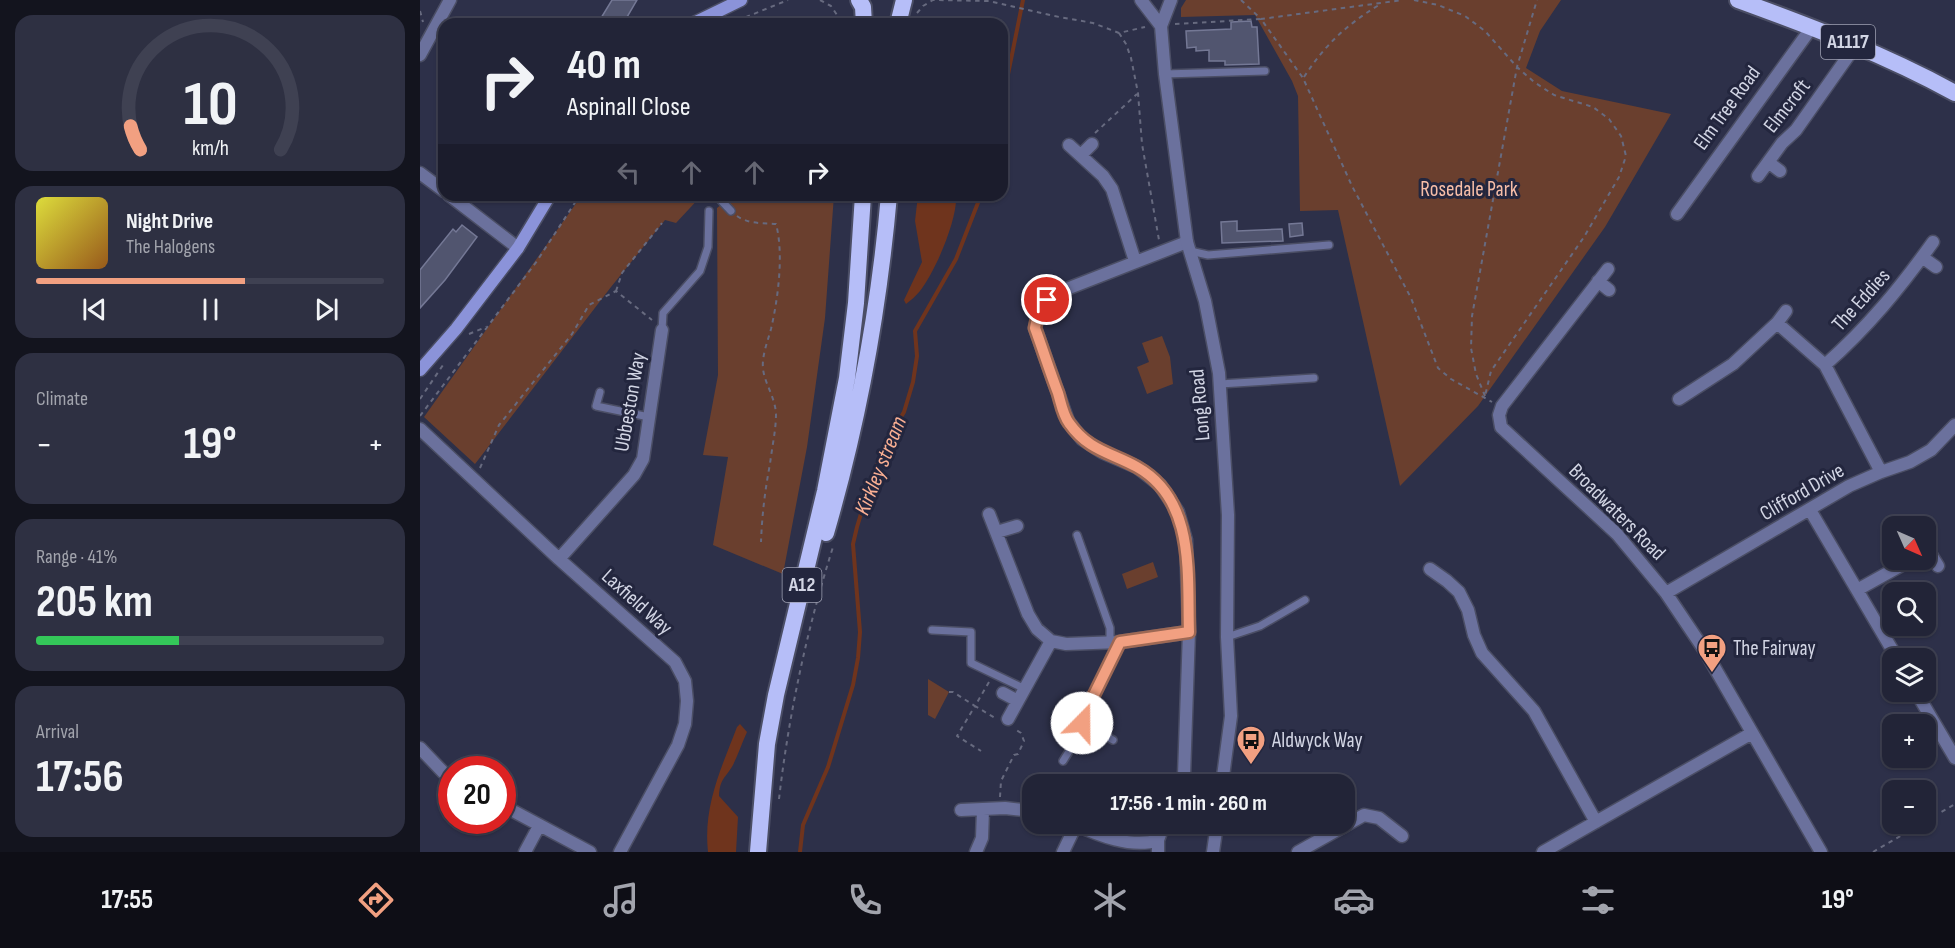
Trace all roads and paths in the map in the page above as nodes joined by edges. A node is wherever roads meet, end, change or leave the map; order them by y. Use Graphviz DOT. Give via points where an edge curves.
graph roads {
  1 [pos="741,0"];
  2 [pos="788,0"];
  3 [pos="820,0"];
  4 [pos="859,0"];
  5 [pos="904,0"];
  6 [pos="1141,0"];
  7 [pos="1171,0"];
  8 [pos="1241,0"];
  9 [pos="1403,0"];
  10 [pos="1414,0"];
  11 [pos="1537,0"];
  12 [pos="989,1"];
  13 [pos="1744,1"];
  14 [pos="444,3"];
  15 [pos="1381,3"];
  16 [pos="916,14"];
  17 [pos="704,18"];
  18 [pos="744,18"];
  19 [pos="839,18"];
  20 [pos="864,18"];
  21 [pos="900,18"];
  22 [pos="1261,19"];
  23 [pos="1161,26"];
  24 [pos="1812,27"];
  25 [pos="1119,33"];
  26 [pos="1856,45"];
  27 [pos="420,55"];
  28 [pos="1517,67"];
  29 [pos="1265,71"];
  30 [pos="1165,74"];
  31 [pos="1304,78"];
  32 [pos="1138,93"];
  33 [pos="1955,93"];
  34 [pos="1092,144"];
  35 [pos="1075,150"];
  36 [pos="1780,171"];
  37 [pos="420,173"];
  38 [pos="438,186"];
  39 [pos="457,201"];
  40 [pos="546,201"];
  41 [pos="576,201"];
  42 [pos="722,201"];
  43 [pos="863,201"];
  44 [pos="888,201"];
  45 [pos="709,211"];
  46 [pos="731,211"];
  47 [pos="1677,214"];
  48 [pos="662,223"];
  49 [pos="1933,242"];
  50 [pos="1329,245"];
  51 [pos="1189,246"];
  52 [pos="518,248"];
  53 [pos="1162,251"];
  54 [pos="1922,257"];
  55 [pos="1135,261"];
  56 [pos="1936,267"];
  57 [pos="1608,269"];
  58 [pos="1598,281"];
  59 [pos="1609,290"];
  60 [pos="616,291"];
  61 [pos="1786,311"];
  62 [pos="1777,323"];
  63 [pos="489,326"];
  64 [pos="662,330"];
  65 [pos="462,337"];
  66 [pos="444,363"];
  67 [pos="1825,365"];
  68 [pos="420,370"];
  69 [pos="1314,378"];
  70 [pos="1220,384"];
  71 [pos="600,392"];
  72 [pos="1485,396"];
  73 [pos="420,399"];
  74 [pos="1679,399"];
  75 [pos="1501,409"];
  76 [pos="420,417"];
  77 [pos="649,417"];
  78 [pos="1955,425"];
  79 [pos="420,429"];
  80 [pos="1881,472"];
  81 [pos="474,480"];
  82 [pos="1810,510"];
  83 [pos="989,514"];
  84 [pos="1017,526"];
  85 [pos="997,532"];
  86 [pos="1077,535"];
  87 [pos="761,542"];
  88 [pos="1940,543"];
  89 [pos="1936,545"];
  90 [pos="559,559"];
  91 [pos="1936,563"];
  92 [pos="1938,566"];
  93 [pos="1430,569"];
  94 [pos="1893,570"];
  95 [pos="1857,590"];
  96 [pos="1666,593"];
  97 [pos="1305,600"];
  98 [pos="932,630"];
  99 [pos="1189,632"];
  100 [pos="1227,637"];
  101 [pos="1051,641"];
  102 [pos="1115,642"];
  103 [pos="1891,648"];
  104 [pos="994,673"];
  105 [pos="1025,689"];
  106 [pos="949,693"];
  107 [pos="1003,693"];
  108 [pos="1018,701"];
  109 [pos="1924,702"];
  110 [pos="975,706"];
  111 [pos="1005,722"];
  112 [pos="1082,723"];
  113 [pos="1752,733"];
  114 [pos="1113,740"];
  115 [pos="1951,741"];
  116 [pos="420,748"];
  117 [pos="981,751"];
  118 [pos="1955,758"];
  119 [pos="1063,761"];
  120 [pos="438,767"];
  121 [pos="1184,774"];
  122 [pos="1223,774"];
  123 [pos="764,793"];
  124 [pos="1955,804"];
  125 [pos="1000,809"];
  126 [pos="961,810"];
  127 [pos="983,810"];
  128 [pos="1022,811"];
  129 [pos="516,813"];
  130 [pos="1936,815"];
  131 [pos="1596,822"];
  132 [pos="539,826"];
  133 [pos="1071,834"];
  134 [pos="1102,834"];
  135 [pos="1216,834"];
  136 [pos="1904,834"];
  137 [pos="1402,836"];
  138 [pos="1158,846"];
  139 [pos="525,852"];
  140 [pos="590,852"];
  141 [pos="620,852"];
  142 [pos="758,852"];
  143 [pos="976,852"];
  144 [pos="1063,852"];
  145 [pos="1213,852"];
  146 [pos="1298,852"];
  147 [pos="1543,852"];
  148 [pos="1821,852"];
  149 [pos="1873,852"];
  1 -- 17 [label="main road"];
  2 -- 18 [label="path"];
  3 -- 19 [label="path" via="831,6"];
  4 -- 20 [label="highway"];
  5 -- 21 [label="highway"];
  6 -- 23 [label="street"];
  7 -- 23 [label="street, Long Road"];
  8 -- 22 [label="path"];
  9 -- 15 [label="path"];
  10 -- 28 [label="path" via="1465,16 1485,31"];
  11 -- 28 [label="path"];
  12 -- 16 [label="path" via="933,0"];
  12 -- 25 [label="path" via="1093,23"];
  13 -- 24 [label="highway, A1117"];
  14 -- 27 [label="street"];
  15 -- 22 [label="path"];
  15 -- 31 [label="path" via="1332,40"];
  22 -- 23 [label="path"];
  22 -- 31 [label="path"];
  23 -- 25 [label="path"];
  23 -- 30 [label="street, Long Road"];
  24 -- 26 [label="highway, A1117"];
  24 -- 47 [label="street, Elm Tree Road"];
  25 -- 32 [label="path" via="1131,58"];
  26 -- 33 [label="highway, A1117"];
  26 -- 36 [label="street, Elmcroft" via="1802,122 1762,166"];
  28 -- 72 [label="path" via="1472,316 1471,348"];
  28 -- 72 [label="path" via="1554,95 1593,107 1609,119 1621,136 1626,156 1619,177 1584,237 1491,371"];
  29 -- 30 [label="lane"];
  30 -- 51 [label="street, Long Road"];
  31 -- 72 [label="path" via="1352,186 1411,298 1438,368"];
  32 -- 35 [label="path"];
  32 -- 53 [label="path" via="1142,144"];
  34 -- 35 [label="street"];
  35 -- 55 [label="street" via="1104,176 1112,189"];
  37 -- 38 [label="street"];
  39 -- 52 [label="street"];
  40 -- 52 [label="main road"];
  41 -- 63 [label="path"];
  42 -- 46 [label="lane"];
  43 -- 123 [label="highway, A12" via="856,303 841,412 776,695"];
  44 -- 123 [label="highway, A12" via="872,336 837,493 796,632"];
  45 -- 64 [label="lane" via="708,247 700,271 663,314"];
  46 -- 87 [label="path" via="741,219 776,224 779,237 778,284 762,373 776,411"];
  48 -- 60 [label="path" via="622,273"];
  49 -- 54 [label="street, The Eddies"];
  50 -- 51 [label="lane" via="1208,255"];
  51 -- 53 [label="street"];
  51 -- 70 [label="street, Long Road" via="1205,301"];
  52 -- 68 [label="main road" via="456,330"];
  53 -- 55 [label="street"];
  54 -- 56 [label="street"];
  54 -- 67 [label="street, The Eddies" via="1902,286"];
  55 -- 99 [label="street" via="1047,300 1038,313 1035,328 1068,421 1095,448 1137,467 1160,485 1178,512 1186,540"];
  57 -- 58 [label="street"];
  58 -- 59 [label="street"];
  58 -- 75 [label="street"];
  60 -- 64 [label="path"];
  60 -- 81 [label="path" via="589,305 572,334 499,424"];
  61 -- 62 [label="street"];
  62 -- 67 [label="street"];
  62 -- 74 [label="street" via="1733,364"];
  63 -- 65 [label="path"];
  63 -- 76 [label="path"];
  64 -- 77 [label="street, Ubbeston Way"];
  66 -- 73 [label="path"];
  67 -- 80 [label="street"];
  69 -- 70 [label="lane"];
  70 -- 100 [label="street, Long Road" via="1228,515"];
  71 -- 77 [label="lane" via="596,406"];
  72 -- 75 [label="path"];
  75 -- 96 [label="street, Broadwaters Road" via="1501,428 1617,534"];
  77 -- 90 [label="street, Ubbeston Way" via="643,459 634,475"];
  78 -- 80 [label="street, Clifford Drive" via="1931,450"];
  79 -- 81 [label="street, Laxfield Way"];
  80 -- 82 [label="street, Clifford Drive"];
  81 -- 90 [label="street, Laxfield Way"];
  82 -- 95 [label="street"];
  82 -- 96 [label="street, Clifford Drive"];
  83 -- 85 [label="street"];
  84 -- 85 [label="street"];
  85 -- 101 [label="street" via="1028,614"];
  86 -- 102 [label="lane"];
  88 -- 89 [label="street"];
  90 -- 141 [label="street, Laxfield Way" via="675,662 685,681 685,724 678,745"];
  91 -- 92 [label="street"];
  93 -- 131 [label="street" via="1459,592 1482,653 1534,711"];
  94 -- 95 [label="street"];
  95 -- 103 [label="street"];
  96 -- 113 [label="street, Broadwaters Road"];
  97 -- 100 [label="lane" via="1260,626"];
  98 -- 104 [label="lane" via="970,632 971,663"];
  99 -- 102 [label="street"];
  99 -- 121 [label="street"];
  100 -- 122 [label="street, Long Road" via="1231,716"];
  101 -- 102 [label="street"];
  101 -- 105 [label="street"];
  102 -- 112 [label="lane"];
  104 -- 105 [label="lane"];
  104 -- 110 [label="path"];
  105 -- 108 [label="street"];
  106 -- 110 [label="path"];
  107 -- 108 [label="street"];
  108 -- 111 [label="street"];
  109 -- 115 [label="street"];
  110 -- 111 [label="path"];
  110 -- 117 [label="path" via="957,736"];
  111 -- 125 [label="path" via="1021,733 1024,741 1001,781"];
  112 -- 114 [label="lane"];
  112 -- 119 [label="lane"];
  113 -- 131 [label="street"];
  113 -- 148 [label="street, Broadwaters Road"];
  115 -- 118 [label="street"];
  116 -- 120 [label="street"];
  123 -- 142 [label="highway, A12"];
  124 -- 130 [label="path"];
  125 -- 127 [label="street"];
  125 -- 128 [label="street"];
  126 -- 127 [label="street"];
  127 -- 143 [label="street" via="982,838"];
  129 -- 132 [label="street"];
  131 -- 147 [label="street"];
  132 -- 139 [label="street"];
  132 -- 140 [label="street"];
  133 -- 144 [label="street"];
  134 -- 138 [label="street"];
  135 -- 145 [label="street"];
  136 -- 149 [label="path"];
  137 -- 146 [label="street" via="1379,818 1364,815"];
}
